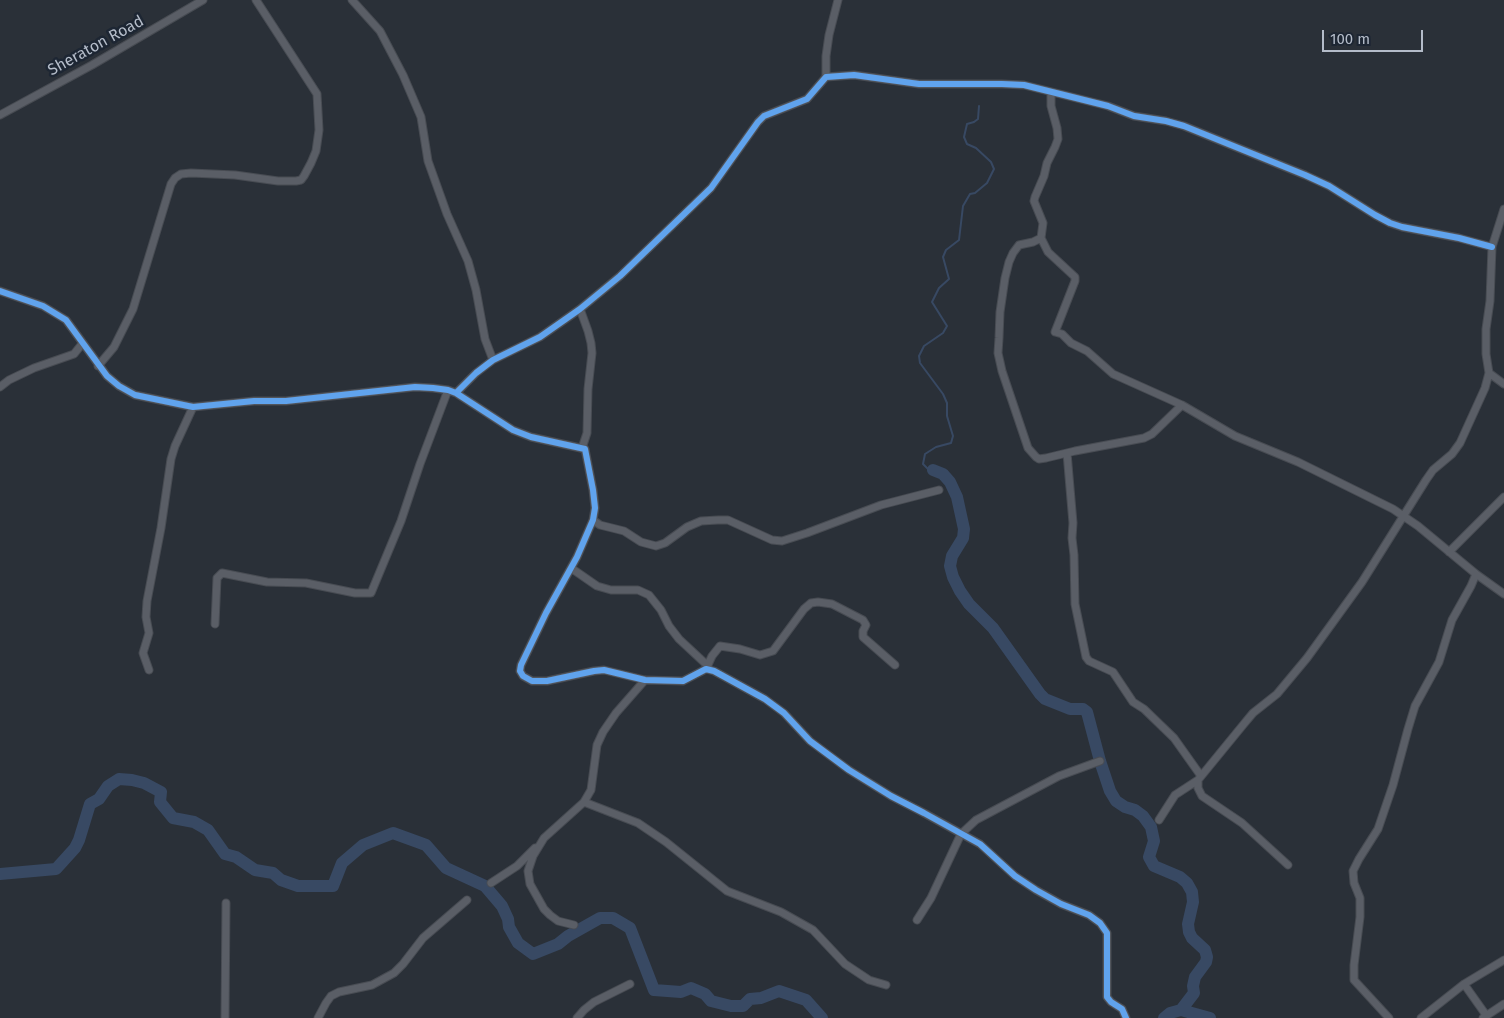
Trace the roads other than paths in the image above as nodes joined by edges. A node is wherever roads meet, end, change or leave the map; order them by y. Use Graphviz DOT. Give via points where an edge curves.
graph roads {
  1 [pos="204,0"];
  2 [pos="256,0"];
  3 [pos="352,0"];
  4 [pos="838,0"];
  5 [pos="826,78"];
  6 [pos="1051,93"];
  7 [pos="0,115"];
  8 [pos="1504,209"];
  9 [pos="1041,238"];
  10 [pos="1492,247"];
  11 [pos="0,291"];
  12 [pos="580,309"];
  13 [pos="82,344"];
  14 [pos="493,360"];
  15 [pos="98,366"];
  16 [pos="1489,373"];
  17 [pos="1504,384"];
  18 [pos="0,387"];
  19 [pos="448,390"];
  20 [pos="456,393"];
  21 [pos="1182,405"];
  22 [pos="193,407"];
  23 [pos="582,448"];
  24 [pos="1067,453"];
  25 [pos="939,490"];
  26 [pos="1504,497"];
  27 [pos="1410,504"];
  28 [pos="1393,509"];
  29 [pos="1404,516"];
  30 [pos="593,520"];
  31 [pos="1449,552"];
  32 [pos="571,568"];
  33 [pos="1476,574"];
  34 [pos="1504,594"];
  35 [pos="215,624"];
  36 [pos="894,665"];
  37 [pos="707,667"];
  38 [pos="149,670"];
  39 [pos="646,680"];
  40 [pos="1100,761"];
  41 [pos="1200,778"];
  42 [pos="584,802"];
  43 [pos="1159,820"];
  44 [pos="961,834"];
  45 [pos="544,838"];
  46 [pos="1288,865"];
  47 [pos="491,883"];
  48 [pos="467,900"];
  49 [pos="226,903"];
  50 [pos="917,920"];
  51 [pos="574,925"];
  52 [pos="1504,960"];
  53 [pos="630,984"];
  54 [pos="1464,984"];
  55 [pos="886,985"];
  56 [pos="1504,1004"];
  57 [pos="1484,1017"];
  58 [pos="225,1018"];
  59 [pos="318,1018"];
  60 [pos="577,1018"];
  61 [pos="1126,1018"];
  62 [pos="1389,1018"];
  63 [pos="1421,1018"];
  1 -- 7 [label="street, Sheraton Road"];
  2 -- 15 [label="street" via="317,94 319,130 311,163 301,180 296,181 191,173 175,178 133,309 114,347"];
  3 -- 14 [label="street" via="380,32 403,75 420,117 428,161 468,261 485,339"];
  4 -- 5 [label="street" via="829,35"];
  5 -- 6 [label="street" via="854,75 919,84 1024,85"];
  5 -- 12 [label="street" via="807,99 764,116 700,200 640,258"];
  6 -- 9 [label="street" via="1058,139 1035,197 1043,223"];
  6 -- 10 [label="street" via="1184,126 1280,163 1329,186 1390,223"];
  8 -- 10 [label="street"];
  9 -- 21 [label="street" via="1054,260 1075,277 1055,332 1088,350 1113,374"];
  9 -- 24 [label="street" via="1019,245 1009,262 1000,312 998,353 1028,448 1039,459"];
  10 -- 16 [label="street" via="1486,329"];
  11 -- 13 [label="street" via="43,306 66,320"];
  12 -- 14 [label="street" via="540,337"];
  12 -- 23 [label="street" via="592,353 587,433"];
  13 -- 15 [label="street"];
  13 -- 18 [label="street" via="74,354 34,368"];
  14 -- 20 [label="street"];
  15 -- 22 [label="street" via="119,386 135,395"];
  16 -- 17 [label="street"];
  16 -- 27 [label="street" via="1460,443 1433,470"];
  19 -- 20 [label="street"];
  19 -- 22 [label="street" via="415,388"];
  19 -- 35 [label="street" via="401,521 370,592 355,593 306,583 267,582 222,572 217,578"];
  20 -- 23 [label="street" via="513,430"];
  21 -- 24 [label="street" via="1144,438"];
  21 -- 28 [label="street" via="1235,436 1298,462"];
  22 -- 38 [label="street" via="175,446 147,601 149,633 143,653"];
  23 -- 30 [label="street" via="586,451 593,490"];
  24 -- 41 [label="street" via="1076,604 1086,657 1113,672 1134,702 1174,738"];
  25 -- 30 [label="street" via="881,505 782,541 772,540 728,520 718,520 701,521 656,546"];
  26 -- 31 [label="street"];
  27 -- 28 [label="street"];
  27 -- 29 [label="street"];
  28 -- 29 [label="street"];
  29 -- 31 [label="street"];
  29 -- 41 [label="street" via="1362,582 1307,658 1277,694 1243,724"];
  30 -- 32 [label="street"];
  31 -- 33 [label="street"];
  32 -- 37 [label="street" via="597,586 649,594 679,639"];
  32 -- 39 [label="street" via="521,665 523,676 532,681 547,681 604,670"];
  33 -- 34 [label="street"];
  33 -- 62 [label="street" via="1452,620 1436,668 1415,706 1394,785 1378,829 1353,872 1360,898 1354,980"];
  36 -- 37 [label="street" via="863,637 866,625 863,620 832,604 818,602 811,603 804,610 773,651 760,655 720,646"];
  37 -- 39 [label="street" via="683,681"];
  37 -- 44 [label="street" via="784,712 810,741 849,770"];
  39 -- 42 [label="street" via="603,732 597,745 590,790"];
  40 -- 44 [label="street" via="1059,776 996,808"];
  41 -- 43 [label="street" via="1175,795"];
  41 -- 46 [label="street" via="1198,788 1202,796 1242,823"];
  42 -- 45 [label="street"];
  42 -- 55 [label="street" via="638,823 727,891 781,912 814,930 844,964 869,980"];
  44 -- 50 [label="street"];
  44 -- 61 [label="street" via="980,844 1015,876 1036,890 1090,915 1100,923 1107,933 1108,998 1122,1009"];
  45 -- 47 [label="street" via="517,866"];
  45 -- 51 [label="street" via="528,870 530,884 550,915"];
  48 -- 59 [label="street" via="423,938 394,973 372,985 331,996"];
  49 -- 58 [label="street"];
  52 -- 54 [label="street"];
  53 -- 60 [label="street" via="594,1002"];
  54 -- 57 [label="street"];
  54 -- 63 [label="street"];
  56 -- 57 [label="street"];
}
